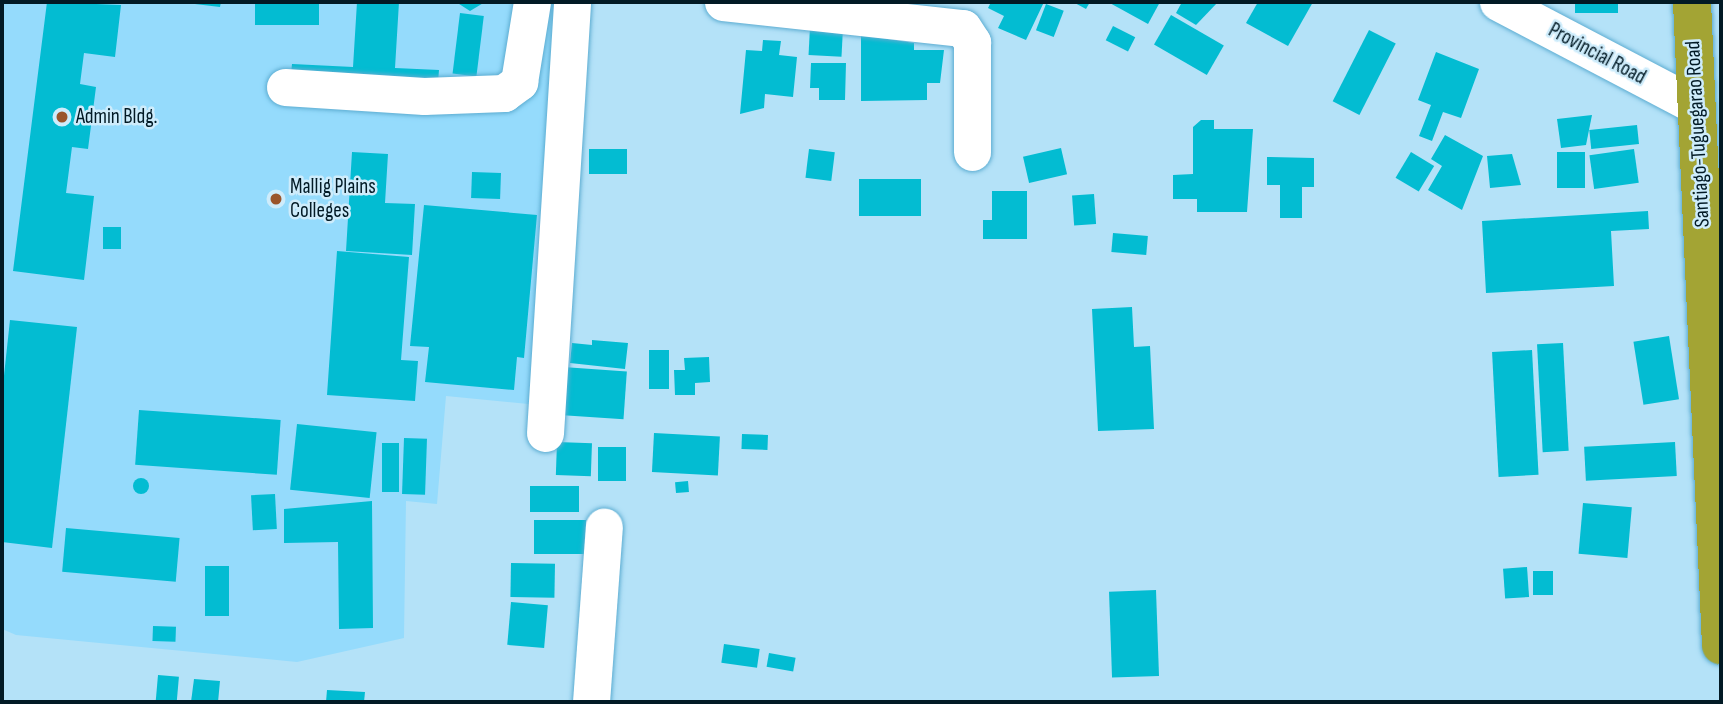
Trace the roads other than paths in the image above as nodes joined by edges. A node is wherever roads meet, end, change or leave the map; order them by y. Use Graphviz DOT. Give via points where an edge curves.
graph roads {
  1 [pos="532,2"];
  2 [pos="572,2"];
  3 [pos="723,2"];
  4 [pos="1498,2"];
  5 [pos="1692,2"];
  6 [pos="965,15"];
  7 [pos="285,87"];
  8 [pos="1696,106"];
  9 [pos="972,152"];
  10 [pos="545,433"];
  11 [pos="604,527"];
  12 [pos="1721,645"];
  13 [pos="591,702"];
  1 -- 7 [label="street" via="519,82 504,93 424,96"];
  2 -- 10 [label="street"];
  3 -- 6 [label="street"];
  4 -- 8 [label="street, Provincial Road"];
  5 -- 8 [label="highway, Santiago-Tuguegarao Road"];
  6 -- 9 [label="street" via="972,42"];
  8 -- 12 [label="highway, Santiago-Tuguegarao Road"];
  11 -- 13 [label="street"];
}
